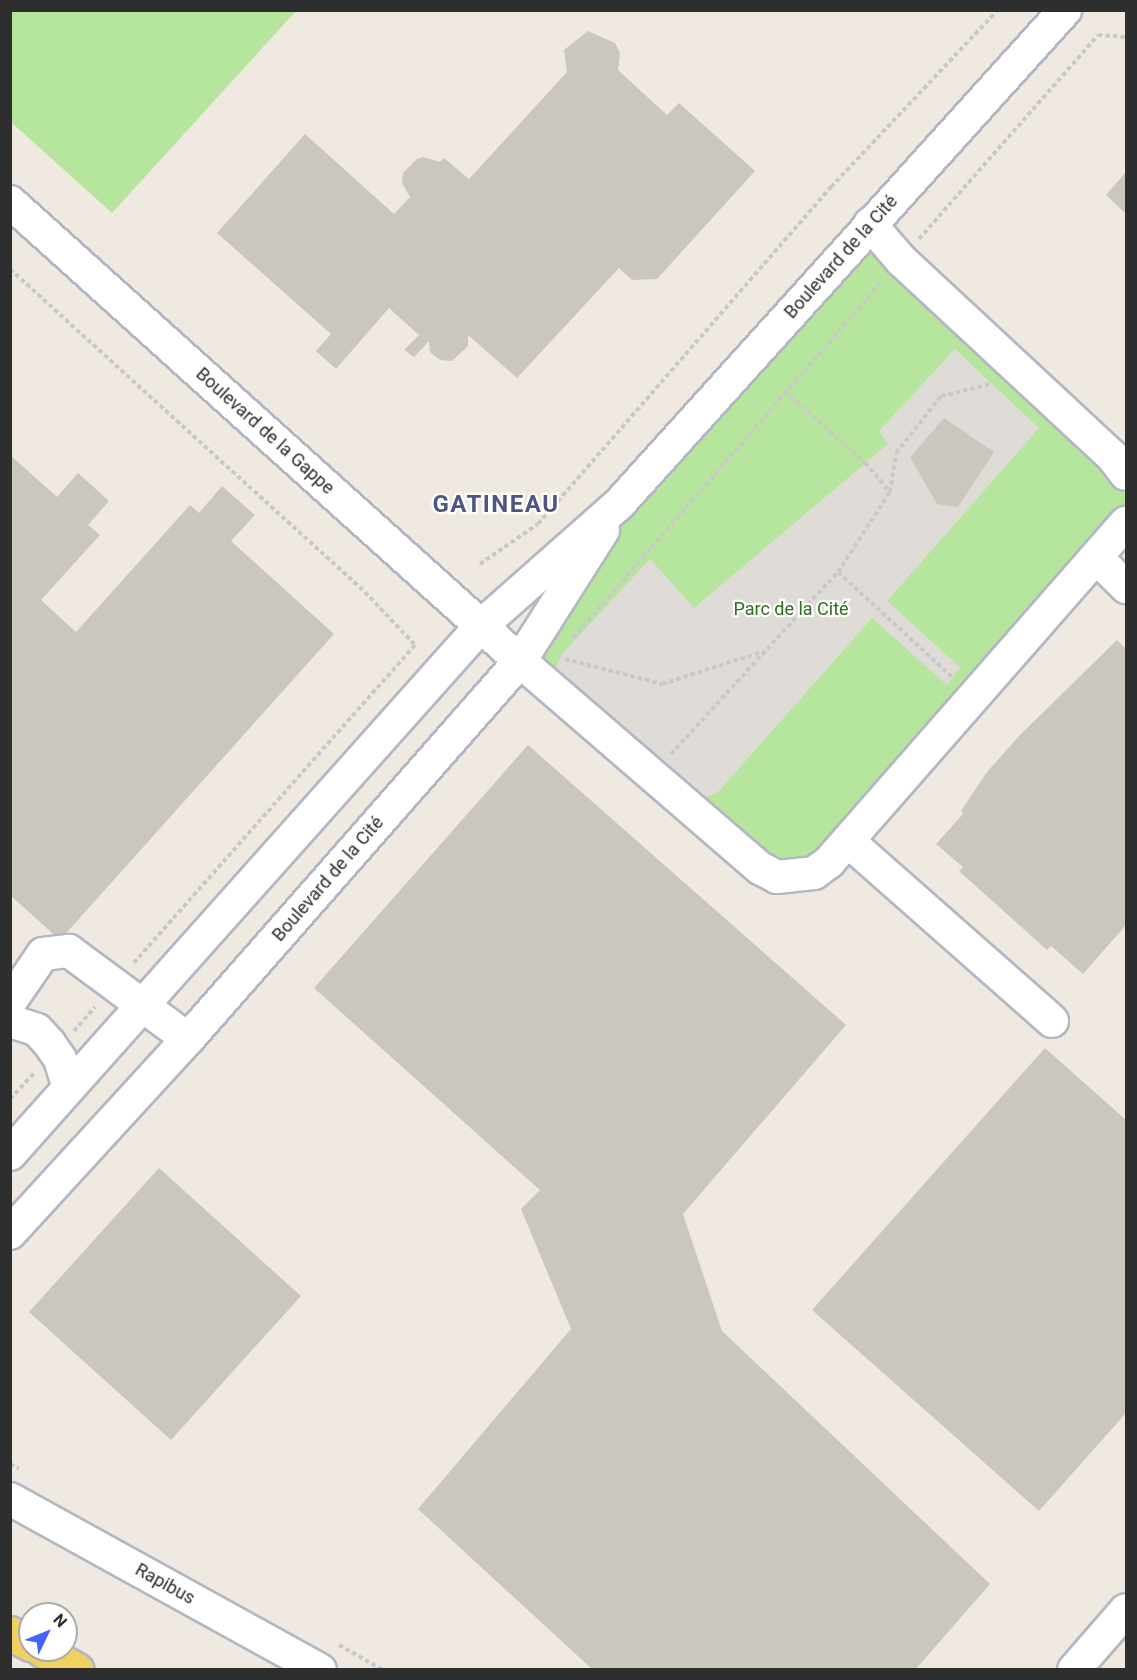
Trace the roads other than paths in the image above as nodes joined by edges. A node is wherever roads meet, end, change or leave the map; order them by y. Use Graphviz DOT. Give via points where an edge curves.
graph roads {
  1 [pos="1065,10"];
  2 [pos="10,202"];
  3 [pos="870,224"];
  4 [pos="1126,474"];
  5 [pos="619,504"];
  6 [pos="1126,523"];
  7 [pos="1098,559"];
  8 [pos="1126,587"];
  9 [pos="481,626"];
  10 [pos="520,660"];
  11 [pos="848,841"];
  12 [pos="10,1002"];
  13 [pos="145,1004"];
  14 [pos="10,1021"];
  15 [pos="1052,1021"];
  16 [pos="188,1039"];
  17 [pos="69,1088"];
  18 [pos="10,1154"];
  19 [pos="10,1233"];
  20 [pos="10,1499"];
  21 [pos="1126,1610"];
  22 [pos="63,1662"];
  23 [pos="77,1670"];
  24 [pos="320,1670"];
  25 [pos="1074,1670"];
  1 -- 3 [label="street, Boulevard de la Cité"];
  2 -- 9 [label="street, Boulevard de la Gappe"];
  3 -- 4 [label="street" via="901,260 1113,456"];
  3 -- 5 [label="street, Boulevard de la Cité"];
  5 -- 9 [label="street, Boulevard de la Cité"];
  5 -- 10 [label="street, Boulevard de la Cité"];
  6 -- 7 [label="street, Boulevard de la Gappe"];
  7 -- 8 [label="street"];
  7 -- 11 [label="street, Boulevard de la Gappe"];
  9 -- 10 [label="street, Boulevard de la Gappe"];
  9 -- 13 [label="street, Boulevard de la Cité"];
  10 -- 11 [label="street, Boulevard de la Gappe" via="760,868 777,877 814,873"];
  10 -- 16 [label="street, Boulevard de la Cité"];
  11 -- 15 [label="street"];
  12 -- 13 [label="street" via="34,963 56,950 82,957"];
  13 -- 16 [label="street"];
  13 -- 17 [label="street, Boulevard de la Cité"];
  14 -- 17 [label="street" via="37,1030 55,1050"];
  16 -- 19 [label="street, Boulevard de la Cité"];
  17 -- 18 [label="street, Boulevard de la Cité"];
  20 -- 24 [label="street, Rapibus"];
  21 -- 25 [label="street"];
  22 -- 23 [label="main road"];
}
